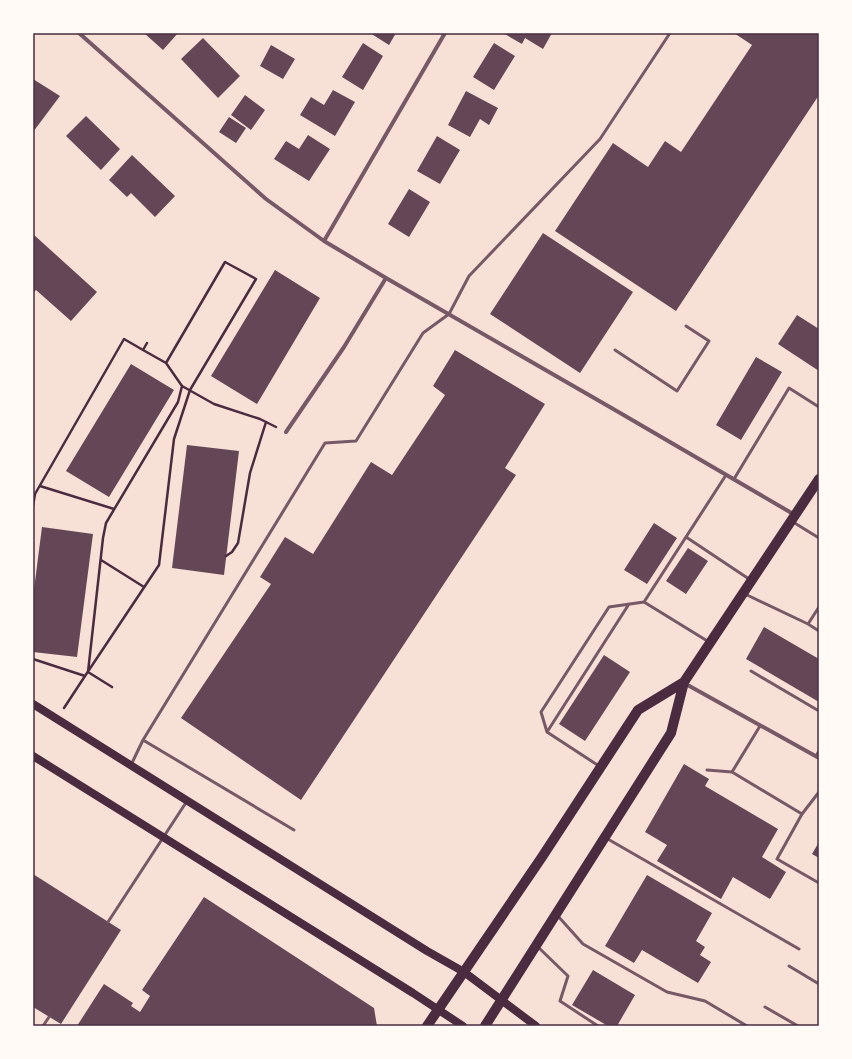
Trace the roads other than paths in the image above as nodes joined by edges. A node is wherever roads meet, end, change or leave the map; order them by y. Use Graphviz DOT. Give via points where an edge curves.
graph roads {
  1 [pos="79,33"];
  2 [pos="445,33"];
  3 [pos="670,33"];
  4 [pos="324,241"];
  5 [pos="386,278"];
  6 [pos="449,314"];
  7 [pos="686,326"];
  8 [pos="615,350"];
  9 [pos="819,407"];
  10 [pos="286,432"];
  11 [pos="726,475"];
  12 [pos="734,479"];
  13 [pos="819,479"];
  14 [pos="793,518"];
  15 [pos="686,537"];
  16 [pos="819,538"];
  17 [pos="752,581"];
  18 [pos="743,593"];
  19 [pos="644,602"];
  20 [pos="629,604"];
  21 [pos="819,607"];
  22 [pos="808,624"];
  23 [pos="819,631"];
  24 [pos="711,642"];
  25 [pos="750,671"];
  26 [pos="684,682"];
  27 [pos="33,704"];
  28 [pos="819,710"];
  29 [pos="760,726"];
  30 [pos="547,732"];
  31 [pos="143,740"];
  32 [pos="819,751"];
  33 [pos="33,756"];
  34 [pos="817,757"];
  35 [pos="131,765"];
  36 [pos="601,767"];
  37 [pos="707,770"];
  38 [pos="732,772"];
  39 [pos="819,792"];
  40 [pos="188,800"];
  41 [pos="802,814"];
  42 [pos="294,830"];
  43 [pos="605,837"];
  44 [pos="163,838"];
  45 [pos="819,883"];
  46 [pos="556,914"];
  47 [pos="108,922"];
  48 [pos="536,946"];
  49 [pos="799,949"];
  50 [pos="789,966"];
  51 [pos="464,972"];
  52 [pos="819,984"];
  53 [pos="502,999"];
  54 [pos="765,1007"];
  55 [pos="438,1009"];
  56 [pos="48,1017"];
  57 [pos="42,1026"];
  58 [pos="427,1026"];
  59 [pos="463,1026"];
  60 [pos="485,1026"];
  61 [pos="536,1026"];
  62 [pos="598,1026"];
  63 [pos="747,1026"];
  64 [pos="798,1026"];
  1 -- 4 [label="street" via="266,199"];
  2 -- 4 [label="street"];
  3 -- 6 [label="lane" via="600,139 469,276"];
  4 -- 5 [label="street"];
  5 -- 6 [label="street"];
  5 -- 10 [label="street" via="344,347"];
  6 -- 11 [label="street"];
  6 -- 31 [label="lane" via="423,334 356,441 325,443"];
  7 -- 8 [label="lane" via="709,341 677,391"];
  9 -- 12 [label="lane" via="789,388"];
  11 -- 12 [label="street"];
  11 -- 15 [label="lane"];
  12 -- 14 [label="street"];
  13 -- 14 [label="main road"];
  14 -- 16 [label="lane"];
  14 -- 17 [label="main road"];
  15 -- 17 [label="lane"];
  15 -- 19 [label="lane"];
  17 -- 18 [label="main road"];
  18 -- 22 [label="lane"];
  18 -- 24 [label="main road"];
  19 -- 20 [label="lane"];
  19 -- 24 [label="lane"];
  20 -- 30 [label="lane"];
  20 -- 30 [label="lane" via="608,607 541,712"];
  21 -- 22 [label="lane"];
  22 -- 23 [label="lane"];
  24 -- 26 [label="main road"];
  25 -- 28 [label="lane"];
  26 -- 29 [label="street"];
  26 -- 36 [label="main road" via="638,710"];
  26 -- 43 [label="main road" via="671,733"];
  27 -- 35 [label="main road"];
  29 -- 34 [label="street"];
  29 -- 38 [label="lane"];
  30 -- 36 [label="lane"];
  31 -- 35 [label="lane"];
  31 -- 42 [label="lane"];
  32 -- 34 [label="lane"];
  33 -- 44 [label="main road"];
  35 -- 40 [label="main road"];
  36 -- 51 [label="main road"];
  37 -- 38 [label="lane"];
  38 -- 41 [label="lane"];
  39 -- 41 [label="lane"];
  40 -- 44 [label="lane"];
  40 -- 51 [label="main road"];
  41 -- 45 [label="lane" via="778,858"];
  43 -- 46 [label="main road"];
  43 -- 49 [label="lane"];
  44 -- 47 [label="lane"];
  44 -- 55 [label="main road"];
  46 -- 48 [label="main road"];
  46 -- 63 [label="lane" via="583,944 667,992 705,1001"];
  48 -- 53 [label="main road"];
  48 -- 62 [label="lane" via="568,976 560,1001"];
  50 -- 52 [label="lane"];
  51 -- 53 [label="main road"];
  51 -- 55 [label="main road"];
  53 -- 60 [label="main road"];
  53 -- 61 [label="main road"];
  54 -- 64 [label="lane"];
  55 -- 58 [label="main road"];
  55 -- 59 [label="main road"];
  56 -- 57 [label="lane"];
}
